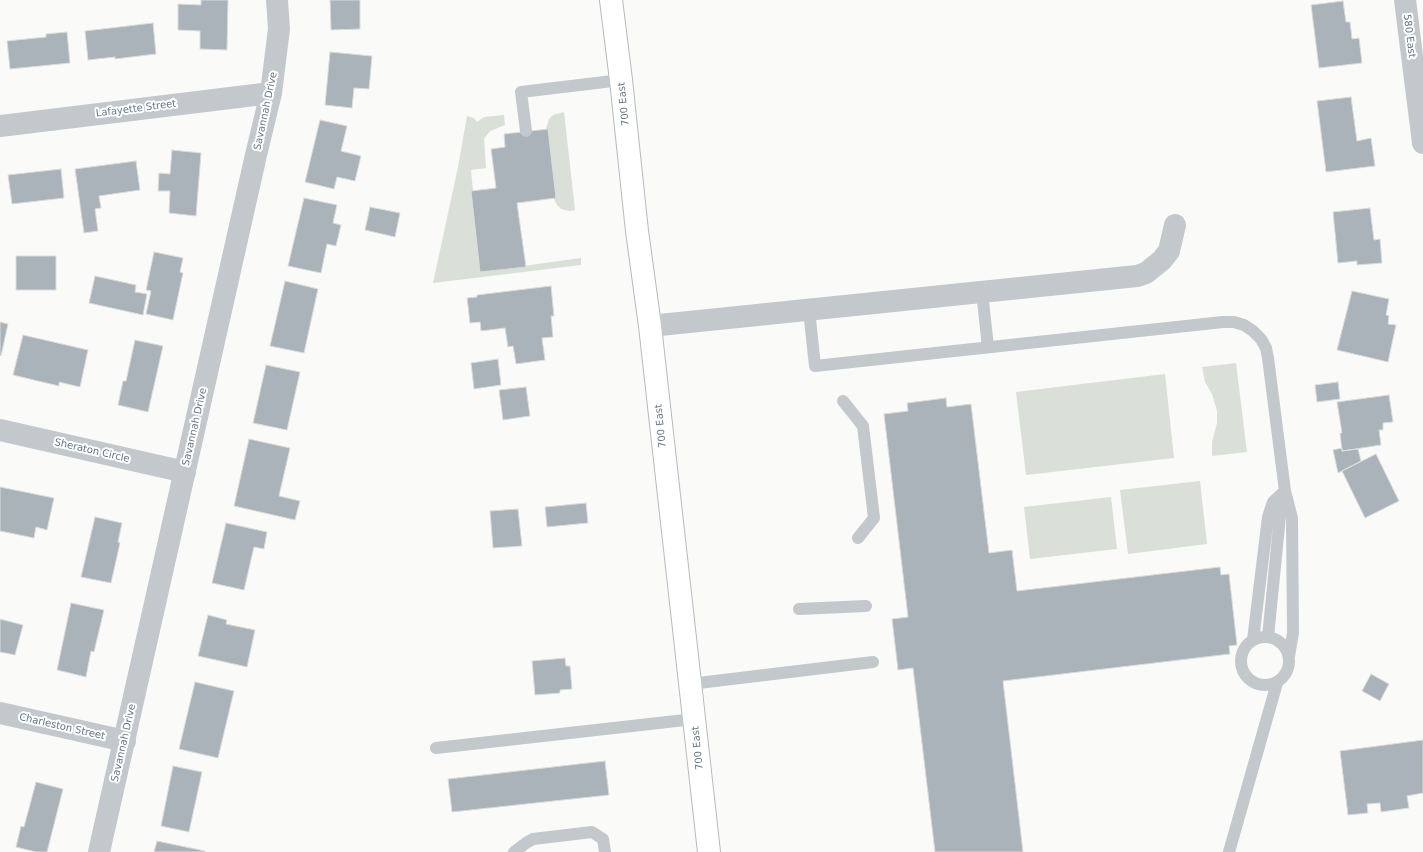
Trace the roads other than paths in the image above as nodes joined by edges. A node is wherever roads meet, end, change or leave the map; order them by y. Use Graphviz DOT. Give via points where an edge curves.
graph roads {
  1 [pos="277,0"];
  2 [pos="611,0"];
  3 [pos="1405,0"];
  4 [pos="621,80"];
  5 [pos="271,93"];
  6 [pos="0,126"];
  7 [pos="526,131"];
  8 [pos="1423,143"];
  9 [pos="1176,225"];
  10 [pos="982,292"];
  11 [pos="809,310"];
  12 [pos="650,326"];
  13 [pos="988,347"];
  14 [pos="843,401"];
  15 [pos="0,430"];
  16 [pos="185,472"];
  17 [pos="1285,491"];
  18 [pos="858,538"];
  19 [pos="866,606"];
  20 [pos="799,609"];
  21 [pos="1268,637"];
  22 [pos="1253,640"];
  23 [pos="1289,656"];
  24 [pos="873,662"];
  25 [pos="1277,683"];
  26 [pos="690,684"];
  27 [pos="0,713"];
  28 [pos="694,719"];
  29 [pos="125,741"];
  30 [pos="436,748"];
  31 [pos="99,852"];
  32 [pos="514,852"];
  33 [pos="605,852"];
  34 [pos="709,852"];
  35 [pos="1229,852"];
  1 -- 5 [label="street, Savannah Drive" via="279,29"];
  2 -- 4 [label="main road, 700 East"];
  3 -- 8 [label="street, 580 East"];
  4 -- 7 [label="lane" via="521,92"];
  4 -- 12 [label="main road, 700 East"];
  5 -- 6 [label="street, Lafayette Street"];
  5 -- 16 [label="street, Savannah Drive"];
  9 -- 10 [label="street" via="1169,252 1146,272 1127,277"];
  10 -- 11 [label="street"];
  10 -- 13 [label="lane"];
  11 -- 12 [label="street"];
  11 -- 13 [label="lane" via="815,366"];
  12 -- 26 [label="main road, 700 East"];
  13 -- 17 [label="lane" via="1223,322 1244,325 1261,339 1266,348"];
  14 -- 18 [label="lane" via="863,426 874,518"];
  15 -- 16 [label="street, Sheraton Circle"];
  16 -- 29 [label="street, Savannah Drive"];
  17 -- 21 [label="lane" via="1280,516"];
  17 -- 22 [label="lane" via="1273,502 1268,517"];
  17 -- 23 [label="lane" via="1293,526 1293,633"];
  19 -- 20 [label="lane"];
  21 -- 22 [label="lane"];
  21 -- 23 [label="lane" via="1282,643"];
  22 -- 25 [label="lane" via="1243,651 1241,658 1244,673 1255,684 1270,686"];
  23 -- 25 [label="lane" via="1288,671"];
  24 -- 26 [label="lane"];
  25 -- 35 [label="lane"];
  26 -- 28 [label="main road, 700 East"];
  27 -- 29 [label="street, Charleston Street"];
  28 -- 30 [label="lane"];
  28 -- 34 [label="main road, 700 East"];
  29 -- 31 [label="street, Savannah Drive"];
  32 -- 33 [label="lane" via="533,839 592,832 603,839"];
}
